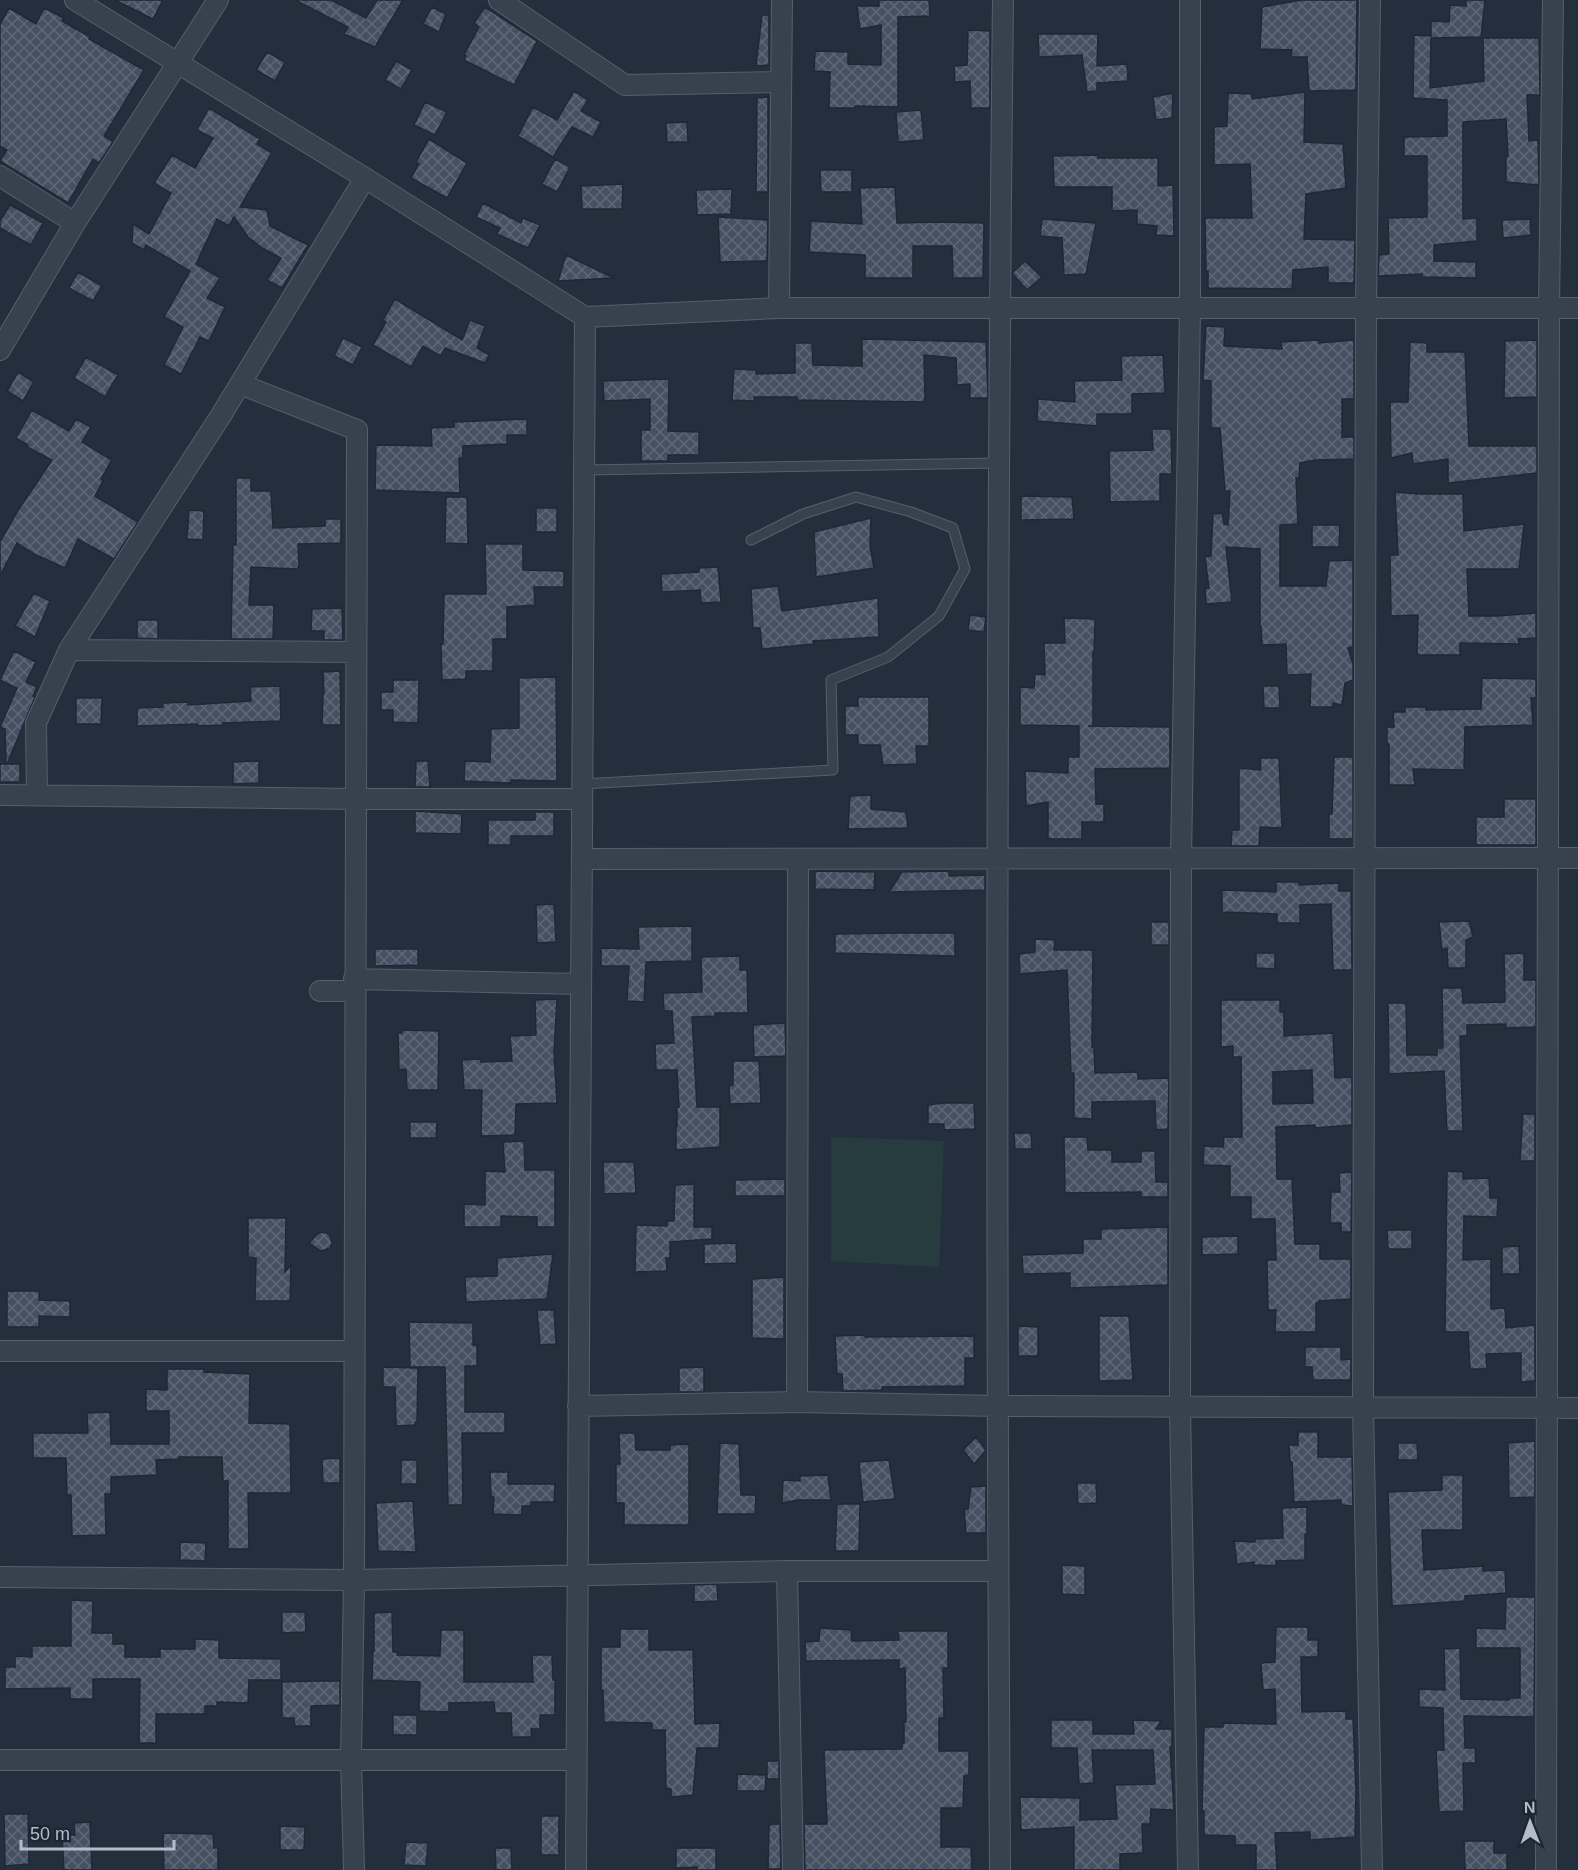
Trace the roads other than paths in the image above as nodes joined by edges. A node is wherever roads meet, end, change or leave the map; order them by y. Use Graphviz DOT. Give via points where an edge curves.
graph roads {
  1 [pos="75,0"];
  2 [pos="218,0"];
  3 [pos="499,0"];
  4 [pos="782,0"];
  5 [pos="1003,0"];
  6 [pos="1190,0"];
  7 [pos="1370,0"];
  8 [pos="1553,0"];
  9 [pos="178,63"];
  10 [pos="781,82"];
  11 [pos="0,176"];
  12 [pos="365,178"];
  13 [pos="75,223"];
  14 [pos="1366,307"];
  15 [pos="779,308"];
  16 [pos="1000,308"];
  17 [pos="1190,308"];
  18 [pos="1549,308"];
  19 [pos="1578,308"];
  20 [pos="585,317"];
  21 [pos="0,350"];
  22 [pos="240,384"];
  23 [pos="999,463"];
  24 [pos="584,470"];
  25 [pos="751,540"];
  26 [pos="69,650"];
  27 [pos="356,652"];
  28 [pos="582,792"];
  29 [pos="0,795"];
  30 [pos="37,795"];
  31 [pos="357,799"];
  32 [pos="999,858"];
  33 [pos="1181,858"];
  34 [pos="1365,858"];
  35 [pos="1547,858"];
  36 [pos="1578,858"];
  37 [pos="582,859"];
  38 [pos="798,859"];
  39 [pos="581,984"];
  40 [pos="354,985"];
  41 [pos="320,991"];
  42 [pos="0,1351"];
  43 [pos="353,1352"];
  44 [pos="796,1402"];
  45 [pos="578,1406"];
  46 [pos="998,1406"];
  47 [pos="1364,1406"];
  48 [pos="1180,1407"];
  49 [pos="1546,1408"];
  50 [pos="1578,1408"];
  51 [pos="787,1571"];
  52 [pos="998,1571"];
  53 [pos="577,1575"];
  54 [pos="0,1577"];
  55 [pos="354,1580"];
  56 [pos="0,1760"];
  57 [pos="351,1760"];
  58 [pos="576,1760"];
  59 [pos="354,1870"];
  60 [pos="576,1870"];
  61 [pos="793,1870"];
  62 [pos="1000,1870"];
  63 [pos="1188,1870"];
  64 [pos="1372,1870"];
  65 [pos="1546,1870"];
  1 -- 9 [label="street"];
  2 -- 9 [label="street"];
  3 -- 10 [label="street" via="626,85"];
  4 -- 10 [label="street"];
  5 -- 16 [label="street"];
  6 -- 17 [label="street"];
  7 -- 14 [label="street"];
  8 -- 18 [label="street"];
  9 -- 12 [label="street"];
  9 -- 13 [label="street"];
  10 -- 15 [label="street"];
  11 -- 13 [label="street"];
  12 -- 20 [label="street"];
  12 -- 22 [label="street"];
  13 -- 21 [label="street"];
  14 -- 17 [label="street"];
  14 -- 18 [label="street"];
  14 -- 34 [label="street"];
  15 -- 16 [label="street"];
  15 -- 20 [label="street"];
  16 -- 17 [label="street"];
  16 -- 23 [label="street"];
  17 -- 33 [label="street"];
  18 -- 19 [label="street"];
  18 -- 35 [label="street"];
  20 -- 24 [label="street"];
  22 -- 26 [label="street"];
  22 -- 27 [label="street" via="357,430"];
  23 -- 24 [label="lane"];
  23 -- 32 [label="street"];
  24 -- 28 [label="street"];
  25 -- 28 [label="lane" via="803,514 856,497 953,528 965,569 939,616 888,657 831,680 833,770"];
  26 -- 27 [label="street"];
  26 -- 30 [label="street" via="36,723"];
  27 -- 31 [label="street"];
  28 -- 31 [label="street"];
  28 -- 37 [label="street"];
  29 -- 30 [label="street"];
  30 -- 31 [label="street"];
  31 -- 40 [label="street"];
  32 -- 33 [label="street"];
  32 -- 38 [label="street"];
  32 -- 46 [label="street"];
  33 -- 34 [label="street"];
  33 -- 48 [label="street"];
  34 -- 35 [label="street"];
  34 -- 47 [label="street"];
  35 -- 36 [label="street"];
  35 -- 49 [label="street"];
  37 -- 38 [label="street"];
  37 -- 39 [label="street"];
  38 -- 44 [label="street"];
  39 -- 40 [label="street"];
  39 -- 45 [label="street"];
  40 -- 41 [label="street"];
  40 -- 43 [label="street"];
  42 -- 43 [label="street"];
  43 -- 55 [label="street"];
  44 -- 45 [label="street"];
  44 -- 46 [label="street"];
  45 -- 53 [label="street"];
  46 -- 48 [label="street"];
  46 -- 52 [label="street"];
  47 -- 48 [label="street"];
  47 -- 49 [label="street"];
  47 -- 64 [label="street"];
  48 -- 63 [label="street"];
  49 -- 50 [label="street"];
  49 -- 65 [label="street"];
  51 -- 52 [label="street"];
  51 -- 53 [label="street"];
  51 -- 61 [label="street"];
  52 -- 62 [label="street"];
  53 -- 55 [label="street"];
  53 -- 58 [label="street"];
  54 -- 55 [label="street"];
  55 -- 57 [label="street"];
  56 -- 57 [label="street"];
  57 -- 58 [label="street"];
  57 -- 59 [label="street"];
  58 -- 60 [label="street"];
}
